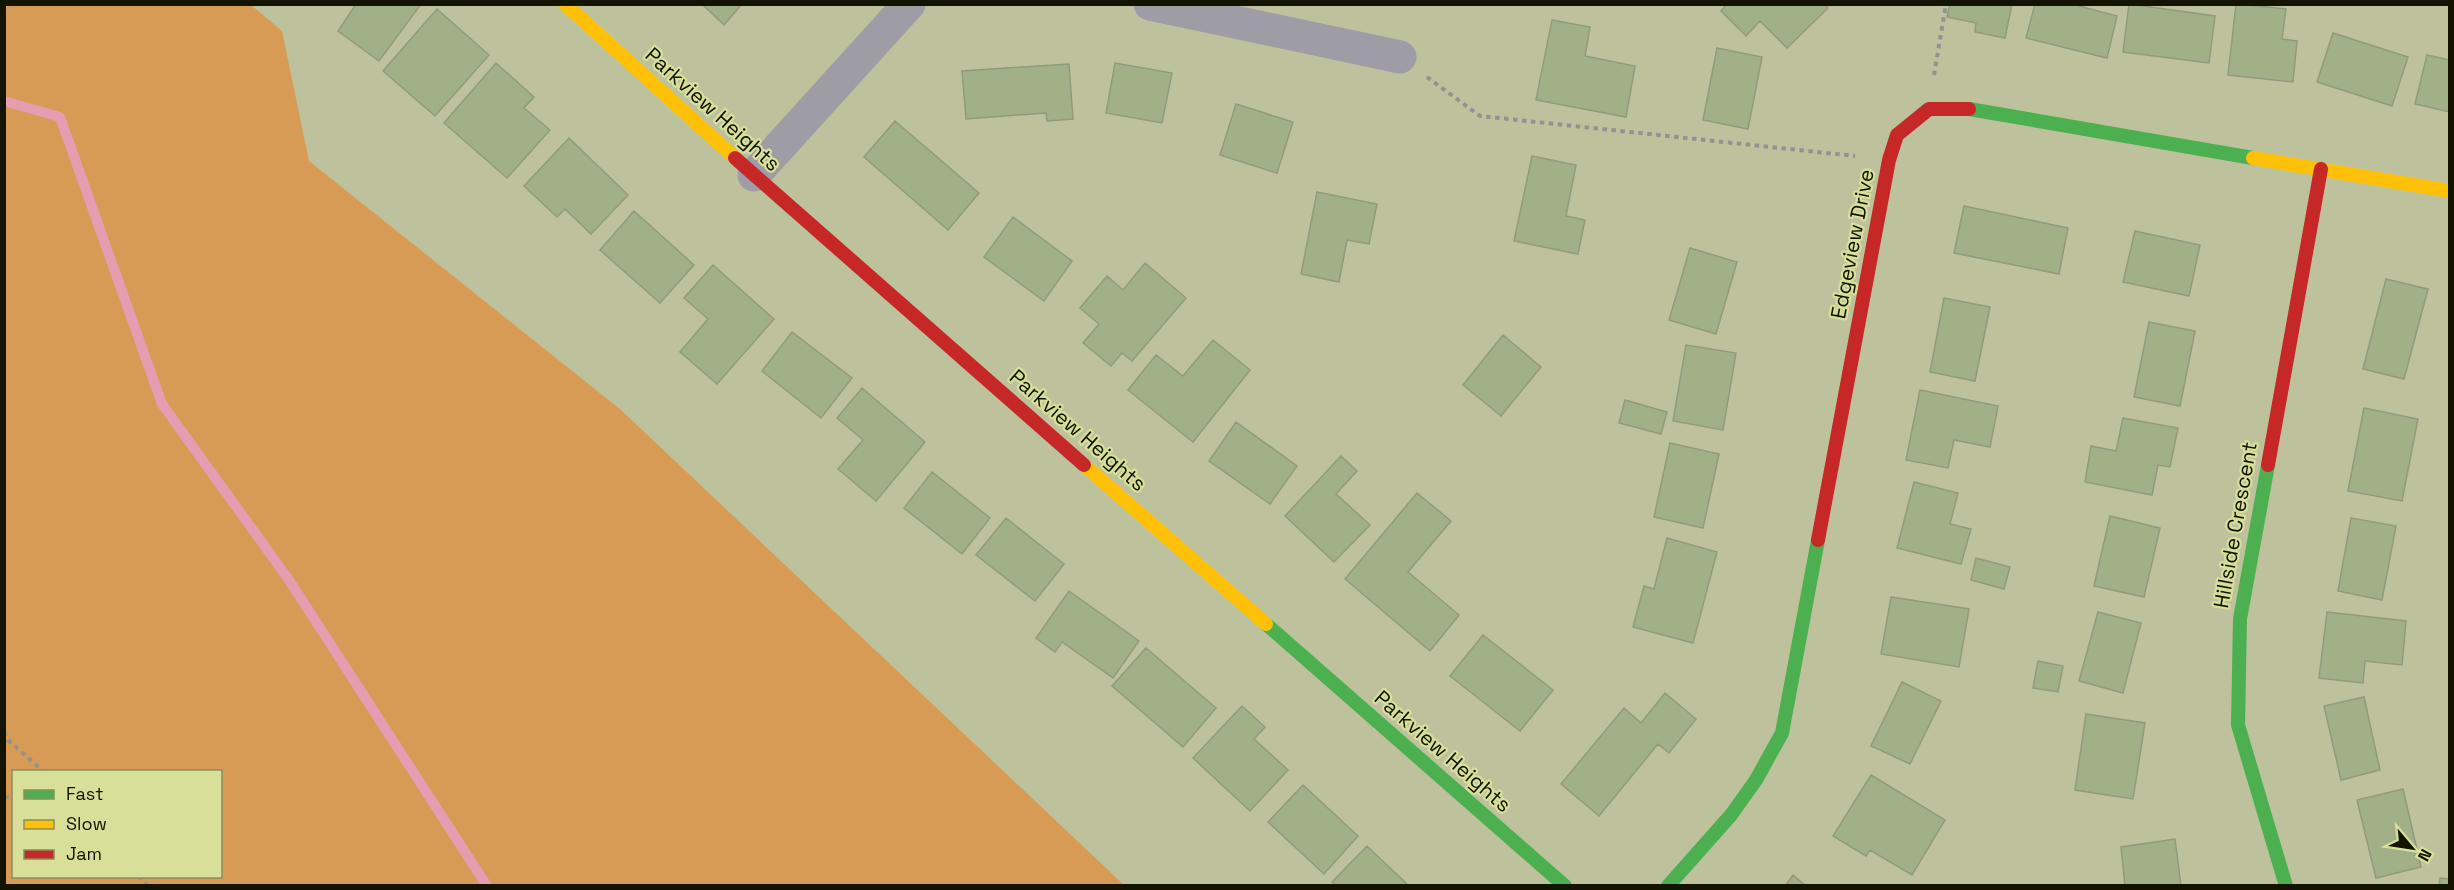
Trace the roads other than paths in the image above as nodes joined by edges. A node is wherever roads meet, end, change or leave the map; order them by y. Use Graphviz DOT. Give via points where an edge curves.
graph roads {
  1 [pos="565,4"];
  2 [pos="909,4"];
  3 [pos="1150,4"];
  4 [pos="1400,57"];
  5 [pos="2321,169"];
  6 [pos="754,175"];
  7 [pos="2450,191"];
  8 [pos="1565,885"];
  9 [pos="1668,885"];
  10 [pos="2286,885"];
  1 -- 6 [label="street, Parkview Heights"];
  2 -- 6 [label="street"];
  3 -- 4 [label="street"];
  5 -- 7 [label="street"];
  5 -- 9 [label="street, Edgeview Drive" via="1966,109 1929,109 1897,135 1889,160 1782,733 1731,815"];
  5 -- 10 [label="street, Hillside Crescent" via="2240,619 2238,725"];
  6 -- 8 [label="street, Parkview Heights"];
}
